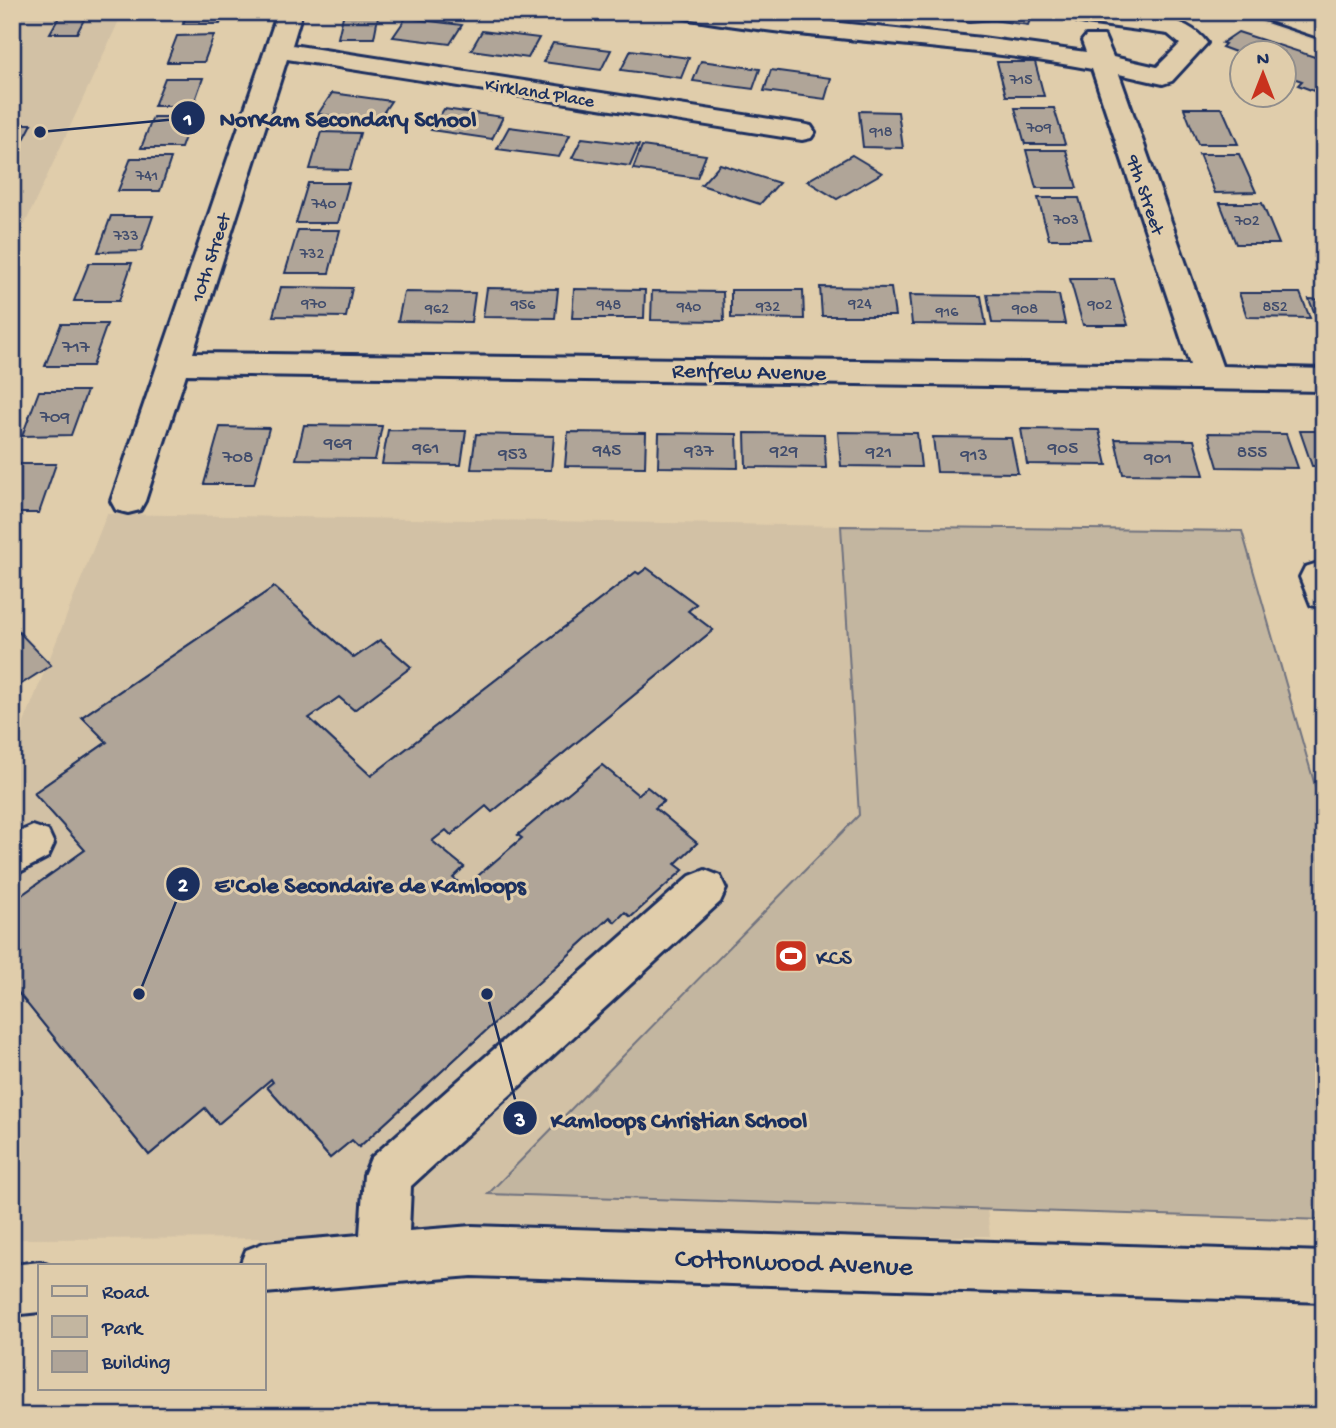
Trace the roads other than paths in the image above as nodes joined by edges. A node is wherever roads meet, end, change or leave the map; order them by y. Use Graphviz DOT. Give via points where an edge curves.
graph roads {
  1 [pos="290,12"];
  2 [pos="690,12"];
  3 [pos="1267,12"];
  4 [pos="1086,14"];
  5 [pos="1324,32"];
  6 [pos="278,50"];
  7 [pos="1102,61"];
  8 [pos="802,132"];
  9 [pos="174,362"];
  10 [pos="1210,376"];
  11 [pos="1324,380"];
  12 [pos="128,501"];
  13 [pos="1324,577"];
  14 [pos="1324,595"];
  15 [pos="705,889"];
  16 [pos="383,1259"];
  17 [pos="266,1269"];
  18 [pos="1324,1277"];
  19 [pos="38,1287"];
  20 [pos="12,1290"];
  1 -- 6 [label="street, 10th Street"];
  2 -- 7 [label="street"];
  3 -- 5 [label="street"];
  4 -- 7 [label="street, 9th Street"];
  4 -- 7 [label="street" via="1175,27 1194,43 1163,76"];
  6 -- 8 [label="street, Kirkland Place"];
  6 -- 9 [label="street, 10th Street"];
  7 -- 10 [label="street, 9th Street"];
  9 -- 10 [label="street, Renfrew Avenue"];
  9 -- 12 [label="street, 10th Street"];
  10 -- 11 [label="street, Renfrew Avenue"];
  13 -- 14 [label="street" via="1318,577"];
  15 -- 16 [label="street" via="388,1175"];
  16 -- 17 [label="street, Cottonwood Avenue"];
  16 -- 18 [label="street, Cottonwood Avenue" via="471,1251"];
  19 -- 20 [label="street"];
}
